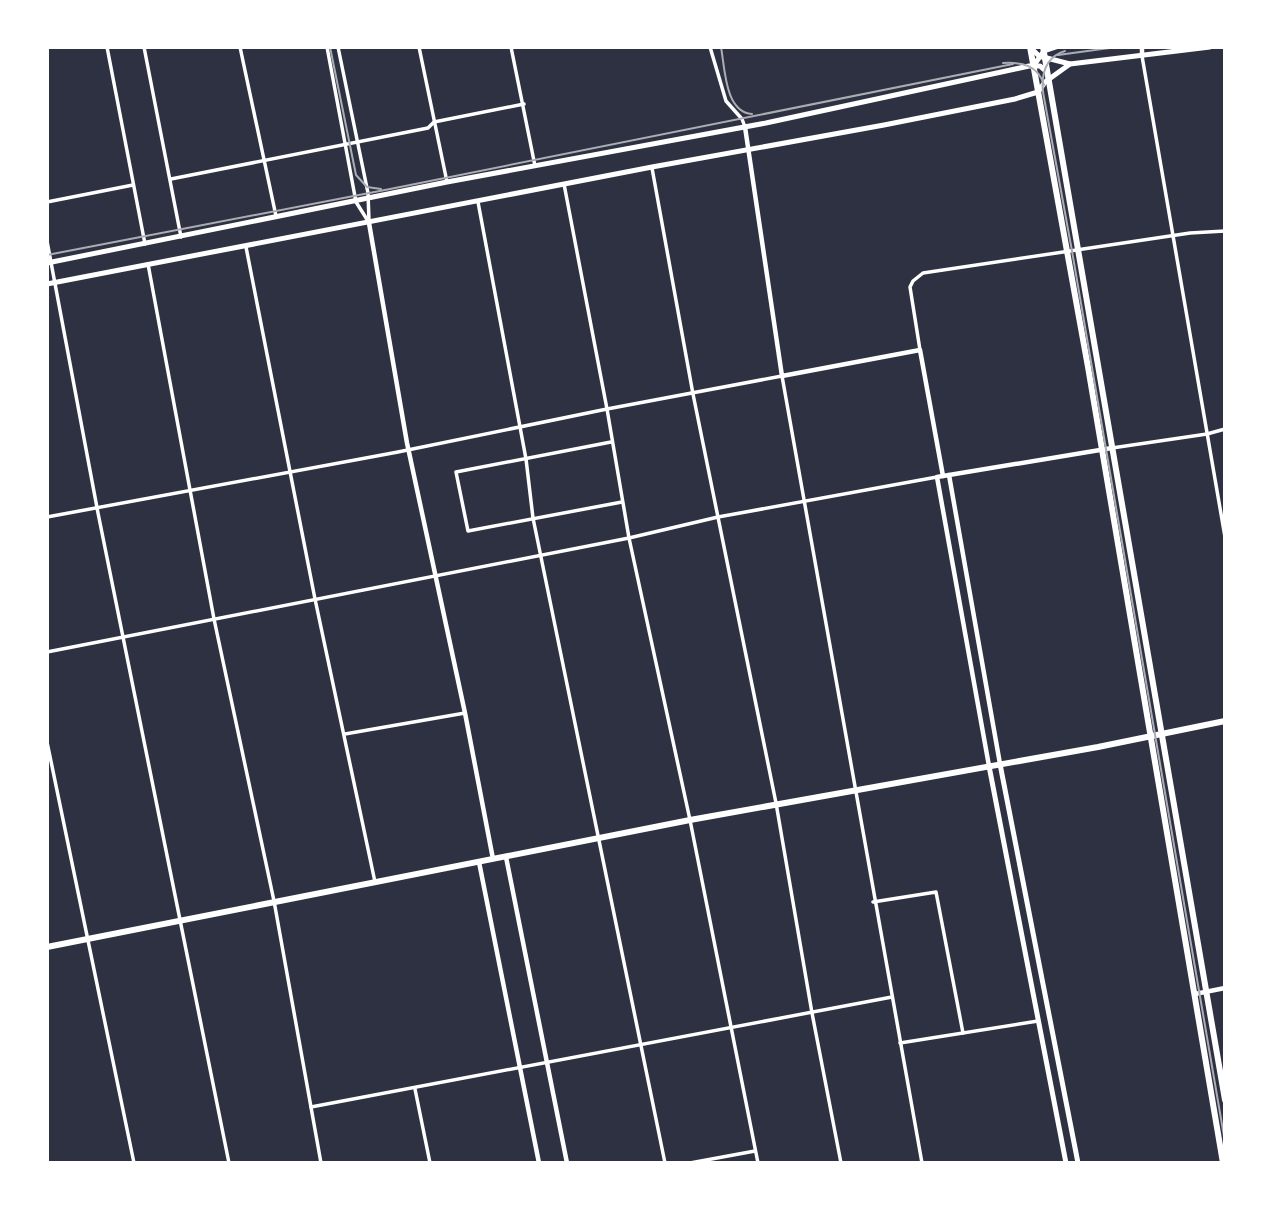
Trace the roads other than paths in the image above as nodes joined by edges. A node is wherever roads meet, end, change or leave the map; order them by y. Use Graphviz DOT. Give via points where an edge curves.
graph roads {
  1 [pos="107,47"];
  2 [pos="144,47"];
  3 [pos="240,47"];
  4 [pos="327,47"];
  5 [pos="338,47"];
  6 [pos="418,47"];
  7 [pos="511,47"];
  8 [pos="710,47"];
  9 [pos="1030,47"];
  10 [pos="1056,47"];
  11 [pos="1142,47"];
  12 [pos="1210,47"];
  13 [pos="1043,53"];
  14 [pos="1142,55"];
  15 [pos="1070,64"];
  16 [pos="1034,65"];
  17 [pos="1048,76"];
  18 [pos="1038,92"];
  19 [pos="524,104"];
  20 [pos="434,122"];
  21 [pos="745,127"];
  22 [pos="356,141"];
  23 [pos="346,143"];
  24 [pos="747,149"];
  25 [pos="263,162"];
  26 [pos="652,167"];
  27 [pos="535,168"];
  28 [pos="171,178"];
  29 [pos="447,182"];
  30 [pos="133,184"];
  31 [pos="564,184"];
  32 [pos="369,200"];
  33 [pos="47,202"];
  34 [pos="356,202"];
  35 [pos="478,202"];
  36 [pos="276,218"];
  37 [pos="369,223"];
  38 [pos="1225,231"];
  39 [pos="1172,236"];
  40 [pos="181,237"];
  41 [pos="47,241"];
  42 [pos="145,244"];
  43 [pos="246,246"];
  44 [pos="1079,250"];
  45 [pos="1067,252"];
  46 [pos="49,263"];
  47 [pos="148,264"];
  48 [pos="51,283"];
  49 [pos="920,350"];
  50 [pos="782,376"];
  51 [pos="693,394"];
  52 [pos="607,408"];
  53 [pos="519,426"];
  54 [pos="1225,429"];
  55 [pos="1207,434"];
  56 [pos="611,442"];
  57 [pos="1112,448"];
  58 [pos="408,450"];
  59 [pos="1102,450"];
  60 [pos="526,459"];
  61 [pos="291,472"];
  62 [pos="946,475"];
  63 [pos="937,477"];
  64 [pos="190,489"];
  65 [pos="806,501"];
  66 [pos="622,502"];
  67 [pos="97,507"];
  68 [pos="47,517"];
  69 [pos="718,517"];
  70 [pos="533,519"];
  71 [pos="1225,537"];
  72 [pos="629,538"];
  73 [pos="541,554"];
  74 [pos="434,577"];
  75 [pos="315,599"];
  76 [pos="215,619"];
  77 [pos="122,636"];
  78 [pos="47,652"];
  79 [pos="465,713"];
  80 [pos="1225,721"];
  81 [pos="345,734"];
  82 [pos="1162,734"];
  83 [pos="1150,736"];
  84 [pos="47,742"];
  85 [pos="1000,764"];
  86 [pos="989,766"];
  87 [pos="855,788"];
  88 [pos="776,803"];
  89 [pos="690,820"];
  90 [pos="600,838"];
  91 [pos="506,857"];
  92 [pos="494,859"];
  93 [pos="479,862"];
  94 [pos="375,882"];
  95 [pos="274,901"];
  96 [pos="873,902"];
  97 [pos="180,920"];
  98 [pos="89,939"];
  99 [pos="47,947"];
  100 [pos="1225,988"];
  101 [pos="1205,992"];
  102 [pos="1193,994"];
  103 [pos="892,997"];
  104 [pos="812,1013"];
  105 [pos="1038,1021"];
  106 [pos="731,1027"];
  107 [pos="963,1033"];
  108 [pos="900,1043"];
  109 [pos="641,1044"];
  110 [pos="547,1063"];
  111 [pos="520,1068"];
  112 [pos="415,1088"];
  113 [pos="1225,1100"];
  114 [pos="311,1107"];
  115 [pos="755,1151"];
  116 [pos="134,1163"];
  117 [pos="229,1163"];
  118 [pos="321,1163"];
  119 [pos="430,1163"];
  120 [pos="539,1163"];
  121 [pos="567,1163"];
  122 [pos="665,1163"];
  123 [pos="690,1163"];
  124 [pos="758,1163"];
  125 [pos="841,1163"];
  126 [pos="922,1163"];
  127 [pos="1066,1163"];
  128 [pos="1078,1163"];
  129 [pos="1223,1163"];
  1 -- 30 [label="street"];
  2 -- 28 [label="street"];
  3 -- 25 [label="street"];
  4 -- 23 [label="street"];
  5 -- 22 [label="street"];
  6 -- 20 [label="street"];
  7 -- 19 [label="street"];
  8 -- 21 [label="street" via="726,101"];
  9 -- 13 [label="main road"];
  9 -- 16 [label="main road"];
  10 -- 13 [label="main road"];
  11 -- 14 [label="street"];
  12 -- 14 [label="main road"];
  13 -- 15 [label="main road"];
  13 -- 16 [label="main road"];
  13 -- 17 [label="main road"];
  14 -- 15 [label="main road"];
  14 -- 39 [label="street"];
  15 -- 17 [label="main road"];
  16 -- 17 [label="main road"];
  16 -- 18 [label="main road"];
  16 -- 21 [label="main road"];
  17 -- 18 [label="main road"];
  17 -- 44 [label="main road"];
  18 -- 24 [label="main road"];
  18 -- 45 [label="main road"];
  19 -- 20 [label="street"];
  19 -- 27 [label="street"];
  20 -- 22 [label="street" via="428,128"];
  20 -- 29 [label="street"];
  21 -- 24 [label="street"];
  21 -- 27 [label="main road"];
  22 -- 23 [label="street"];
  22 -- 32 [label="street"];
  23 -- 25 [label="street"];
  23 -- 34 [label="street"];
  24 -- 26 [label="main road"];
  24 -- 50 [label="street"];
  25 -- 28 [label="street"];
  25 -- 36 [label="street"];
  26 -- 31 [label="main road"];
  26 -- 51 [label="street"];
  27 -- 29 [label="main road"];
  28 -- 40 [label="street"];
  29 -- 32 [label="main road"];
  30 -- 33 [label="street"];
  30 -- 42 [label="street"];
  31 -- 35 [label="main road"];
  31 -- 52 [label="street"];
  32 -- 34 [label="main road"];
  32 -- 37 [label="street"];
  34 -- 36 [label="main road"];
  34 -- 37 [label="street"];
  35 -- 37 [label="main road"];
  35 -- 53 [label="street"];
  36 -- 40 [label="main road"];
  37 -- 43 [label="main road"];
  37 -- 58 [label="street"];
  38 -- 39 [label="street"];
  39 -- 44 [label="street"];
  39 -- 55 [label="street"];
  40 -- 42 [label="main road"];
  41 -- 46 [label="street"];
  42 -- 46 [label="main road"];
  43 -- 47 [label="main road"];
  43 -- 61 [label="street"];
  44 -- 45 [label="street"];
  44 -- 57 [label="main road"];
  45 -- 49 [label="street" via="923,273 913,281 911,296"];
  45 -- 59 [label="main road"];
  46 -- 48 [label="street"];
  47 -- 48 [label="main road"];
  47 -- 64 [label="street"];
  48 -- 67 [label="street"];
  49 -- 50 [label="street"];
  49 -- 62 [label="street"];
  50 -- 51 [label="street"];
  50 -- 65 [label="street"];
  51 -- 52 [label="street"];
  51 -- 69 [label="street"];
  52 -- 53 [label="street"];
  52 -- 56 [label="street"];
  53 -- 58 [label="street"];
  53 -- 60 [label="street"];
  54 -- 55 [label="street"];
  55 -- 57 [label="street"];
  55 -- 71 [label="street"];
  56 -- 60 [label="street"];
  56 -- 66 [label="street"];
  57 -- 59 [label="street"];
  57 -- 82 [label="main road"];
  58 -- 61 [label="street"];
  58 -- 74 [label="street"];
  59 -- 62 [label="street"];
  59 -- 83 [label="main road"];
  60 -- 70 [label="street"];
  60 -- 70 [label="street" via="456,472 468,531"];
  61 -- 64 [label="street"];
  61 -- 75 [label="street"];
  62 -- 63 [label="street"];
  62 -- 85 [label="street"];
  63 -- 65 [label="street"];
  63 -- 86 [label="street"];
  64 -- 67 [label="street"];
  64 -- 76 [label="street"];
  65 -- 69 [label="street"];
  65 -- 87 [label="street"];
  66 -- 70 [label="street"];
  66 -- 72 [label="street"];
  67 -- 68 [label="street"];
  67 -- 77 [label="street"];
  69 -- 72 [label="street"];
  69 -- 88 [label="street"];
  70 -- 73 [label="street"];
  72 -- 73 [label="street"];
  72 -- 89 [label="street"];
  73 -- 74 [label="street"];
  73 -- 90 [label="street"];
  74 -- 75 [label="street"];
  74 -- 79 [label="street"];
  75 -- 76 [label="street"];
  75 -- 81 [label="street"];
  76 -- 77 [label="street"];
  76 -- 95 [label="street"];
  77 -- 78 [label="street"];
  77 -- 97 [label="street"];
  79 -- 81 [label="street"];
  79 -- 92 [label="street"];
  80 -- 82 [label="main road"];
  81 -- 94 [label="street"];
  82 -- 83 [label="main road"];
  82 -- 101 [label="main road"];
  83 -- 85 [label="main road"];
  83 -- 102 [label="main road"];
  84 -- 98 [label="street"];
  85 -- 86 [label="main road"];
  85 -- 128 [label="main road"];
  86 -- 87 [label="main road"];
  86 -- 105 [label="main road"];
  87 -- 88 [label="main road"];
  87 -- 96 [label="street"];
  88 -- 89 [label="main road"];
  88 -- 104 [label="street"];
  89 -- 90 [label="main road"];
  89 -- 106 [label="street"];
  90 -- 91 [label="main road"];
  90 -- 109 [label="street"];
  91 -- 92 [label="main road"];
  91 -- 110 [label="street"];
  92 -- 93 [label="main road"];
  93 -- 94 [label="main road"];
  93 -- 111 [label="street"];
  94 -- 95 [label="main road"];
  95 -- 97 [label="main road"];
  95 -- 114 [label="street"];
  96 -- 103 [label="street"];
  96 -- 107 [label="street" via="936,892"];
  97 -- 98 [label="main road"];
  97 -- 117 [label="street"];
  98 -- 99 [label="main road"];
  98 -- 116 [label="street"];
  100 -- 101 [label="street"];
  101 -- 102 [label="street"];
  101 -- 113 [label="main road"];
  102 -- 129 [label="main road"];
  103 -- 104 [label="street"];
  103 -- 108 [label="street"];
  104 -- 106 [label="street"];
  104 -- 125 [label="street"];
  105 -- 107 [label="street"];
  105 -- 127 [label="main road"];
  106 -- 109 [label="street"];
  106 -- 115 [label="street"];
  107 -- 108 [label="street"];
  108 -- 126 [label="street"];
  109 -- 110 [label="street"];
  109 -- 122 [label="street"];
  110 -- 111 [label="street"];
  110 -- 121 [label="street"];
  111 -- 112 [label="street"];
  111 -- 120 [label="street"];
  112 -- 114 [label="street"];
  112 -- 119 [label="street"];
  114 -- 118 [label="street"];
  115 -- 123 [label="street"];
  115 -- 124 [label="street"];
}
